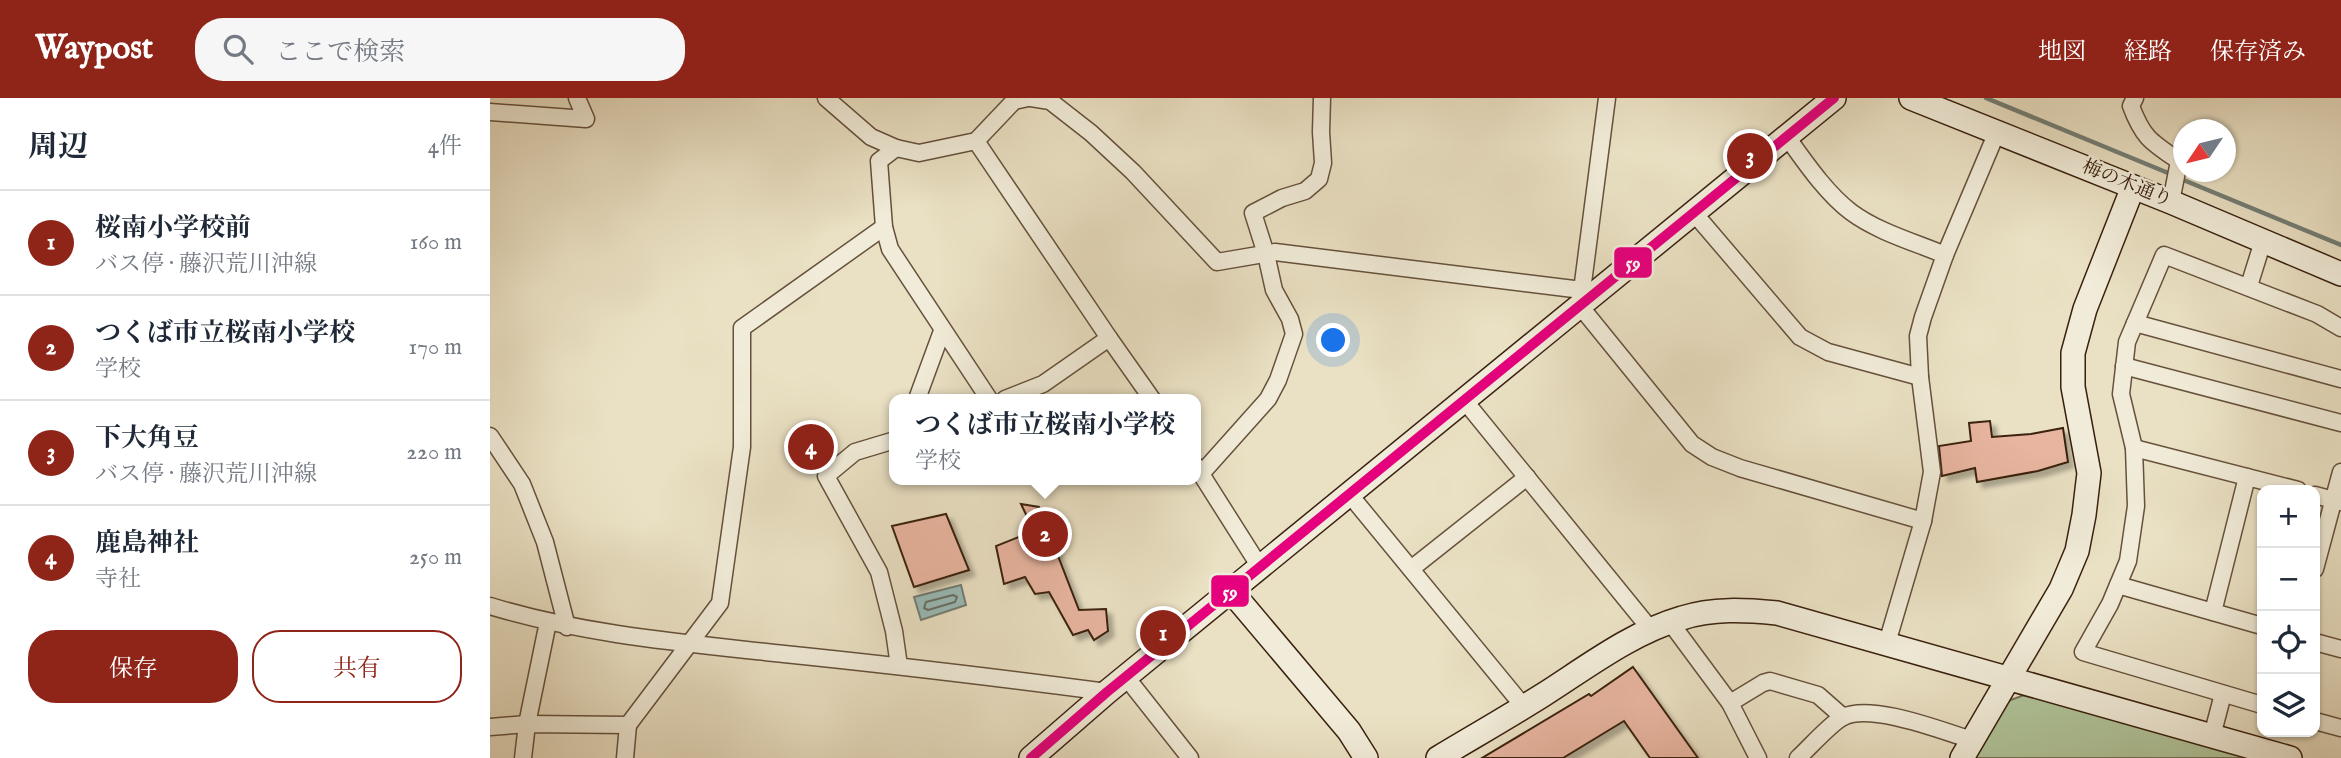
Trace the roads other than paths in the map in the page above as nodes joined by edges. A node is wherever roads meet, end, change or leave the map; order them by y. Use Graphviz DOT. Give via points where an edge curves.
graph roads {
  1 [pos="577,98"];
  2 [pos="826,98"];
  3 [pos="1030,98"];
  4 [pos="1322,98"];
  5 [pos="1607,98"];
  6 [pos="1834,98"];
  7 [pos="1911,98"];
  8 [pos="2135,98"];
  9 [pos="490,112"];
  10 [pos="1997,132"];
  11 [pos="1787,137"];
  12 [pos="976,141"];
  13 [pos="895,148"];
  14 [pos="2133,187"];
  15 [pos="2171,202"];
  16 [pos="1694,213"];
  17 [pos="884,227"];
  18 [pos="2263,241"];
  19 [pos="1266,254"];
  20 [pos="1945,255"];
  21 [pos="2341,274"];
  22 [pos="2249,286"];
  23 [pos="1581,298"];
  24 [pos="2135,323"];
  25 [pos="2341,328"];
  26 [pos="942,331"];
  27 [pos="1110,338"];
  28 [pos="2124,366"];
  29 [pos="1920,377"];
  30 [pos="2341,379"];
  31 [pos="919,394"];
  32 [pos="986,394"];
  33 [pos="1018,394"];
  34 [pos="1149,394"];
  35 [pos="1464,400"];
  36 [pos="2341,423"];
  37 [pos="490,436"];
  38 [pos="889,442"];
  39 [pos="2134,448"];
  40 [pos="1201,467"];
  41 [pos="2341,472"];
  42 [pos="1201,475"];
  43 [pos="1527,477"];
  44 [pos="2247,477"];
  45 [pos="2278,485"];
  46 [pos="1350,495"];
  47 [pos="2320,496"];
  48 [pos="2338,501"];
  49 [pos="1923,521"];
  50 [pos="2320,554"];
  51 [pos="1260,567"];
  52 [pos="1411,569"];
  53 [pos="2118,585"];
  54 [pos="1231,591"];
  55 [pos="490,606"];
  56 [pos="2213,612"];
  57 [pos="548,622"];
  58 [pos="2257,625"];
  59 [pos="567,626"];
  60 [pos="1660,626"];
  61 [pos="689,643"];
  62 [pos="1887,643"];
  63 [pos="2320,643"];
  64 [pos="2341,649"];
  65 [pos="899,666"];
  66 [pos="1126,677"];
  67 [pos="2007,678"];
  68 [pos="1107,692"];
  69 [pos="2223,694"];
  70 [pos="1730,703"];
  71 [pos="2257,704"];
  72 [pos="1524,707"];
  73 [pos="1843,717"];
  74 [pos="2320,722"];
  75 [pos="527,724"];
  76 [pos="628,725"];
  77 [pos="490,727"];
  78 [pos="2341,728"];
  79 [pos="2212,736"];
  80 [pos="1967,749"];
  81 [pos="523,758"];
  82 [pos="625,758"];
  83 [pos="1031,758"];
  84 [pos="1190,758"];
  85 [pos="1366,758"];
  86 [pos="1438,758"];
  87 [pos="1758,758"];
  88 [pos="1798,758"];
  89 [pos="2290,758"];
  1 -- 9 [label="street" via="586,119"];
  2 -- 13 [label="street" via="871,137"];
  3 -- 12 [label="street" via="1014,101"];
  3 -- 19 [label="street" via="1050,101 1091,133 1217,262"];
  4 -- 19 [label="street" via="1319,178 1305,191 1253,213"];
  5 -- 23 [label="street"];
  6 -- 11 [label="street"];
  7 -- 10 [label="street, 梅の木通り"];
  8 -- 15 [label="street" via="2131,106 2148,140 2179,161"];
  10 -- 14 [label="street, 梅の木通り"];
  10 -- 20 [label="street"];
  11 -- 16 [label="street"];
  11 -- 20 [label="street" via="1849,211 1871,225"];
  12 -- 13 [label="street" via="919,153"];
  12 -- 27 [label="street"];
  13 -- 17 [label="street" via="879,161"];
  14 -- 15 [label="street, 梅の木通り"];
  14 -- 67 [label="street" via="2073,352 2073,387 2088,473 2077,551 2061,589"];
  15 -- 18 [label="street, 梅の木通り"];
  16 -- 23 [label="street"];
  16 -- 29 [label="street" via="1800,337 1828,352"];
  17 -- 26 [label="street" via="890,249"];
  17 -- 61 [label="street" via="742,328 742,447 720,603"];
  18 -- 21 [label="street, 梅の木通り"];
  18 -- 22 [label="street"];
  19 -- 23 [label="street"];
  19 -- 40 [label="street" via="1274,290 1294,334 1268,399"];
  20 -- 29 [label="street" via="1918,336"];
  22 -- 24 [label="street" via="2164,255"];
  22 -- 25 [label="street"];
  23 -- 35 [label="street"];
  23 -- 49 [label="street" via="1692,444 1702,451 1740,468"];
  24 -- 28 [label="street"];
  24 -- 30 [label="street"];
  26 -- 31 [label="street"];
  26 -- 32 [label="street"];
  27 -- 33 [label="street" via="1044,384"];
  27 -- 34 [label="street"];
  28 -- 36 [label="street"];
  28 -- 39 [label="street" via="2122,394"];
  29 -- 49 [label="street" via="1932,472"];
  35 -- 43 [label="street"];
  35 -- 46 [label="street"];
  37 -- 59 [label="street" via="522,484 545,542"];
  38 -- 65 [label="street" via="855,452 826,477 879,572"];
  39 -- 44 [label="street"];
  39 -- 53 [label="street" via="2136,506 2129,561"];
  41 -- 48 [label="street"];
  42 -- 51 [label="street"];
  43 -- 52 [label="street"];
  43 -- 60 [label="street"];
  44 -- 45 [label="street"];
  44 -- 56 [label="street"];
  46 -- 51 [label="street"];
  46 -- 52 [label="street"];
  47 -- 48 [label="street"];
  48 -- 50 [label="street"];
  49 -- 62 [label="street"];
  51 -- 54 [label="street"];
  52 -- 72 [label="street"];
  53 -- 56 [label="street"];
  53 -- 69 [label="street" via="2083,652"];
  54 -- 66 [label="street"];
  54 -- 85 [label="street" via="1349,731"];
  55 -- 57 [label="street"];
  56 -- 58 [label="street"];
  57 -- 59 [label="street"];
  57 -- 75 [label="street"];
  59 -- 61 [label="street"];
  60 -- 62 [label="street" via="1683,617 1744,610 1777,613"];
  60 -- 70 [label="street"];
  60 -- 72 [label="street"];
  61 -- 65 [label="street"];
  61 -- 76 [label="street"];
  62 -- 67 [label="street"];
  63 -- 64 [label="street"];
  65 -- 68 [label="street"];
  66 -- 68 [label="street"];
  66 -- 84 [label="street"];
  67 -- 79 [label="street"];
  67 -- 80 [label="street"];
  68 -- 83 [label="street"];
  69 -- 71 [label="street"];
  69 -- 79 [label="street"];
  70 -- 73 [label="street" via="1770,681 1818,695"];
  70 -- 87 [label="street"];
  72 -- 86 [label="street"];
  73 -- 80 [label="street" via="1890,716"];
  73 -- 88 [label="street"];
  74 -- 78 [label="street"];
  75 -- 76 [label="street"];
  75 -- 77 [label="street"];
  75 -- 81 [label="street"];
  76 -- 82 [label="street"];
  79 -- 89 [label="street"];
}
